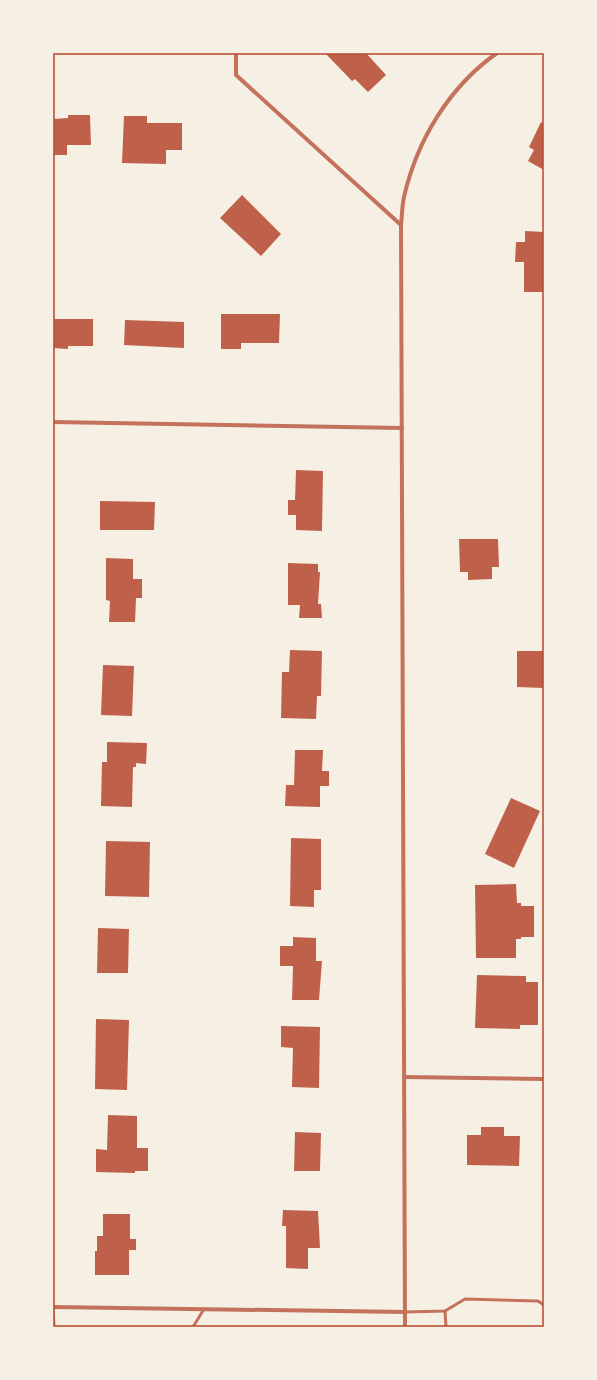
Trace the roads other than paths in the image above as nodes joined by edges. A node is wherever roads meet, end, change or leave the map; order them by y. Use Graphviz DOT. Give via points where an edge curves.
graph roads {
  1 [pos="236,53"];
  2 [pos="497,53"];
  3 [pos="401,225"];
  4 [pos="53,422"];
  5 [pos="402,428"];
  6 [pos="404,1077"];
  7 [pos="544,1079"];
  8 [pos="544,1305"];
  9 [pos="53,1307"];
  10 [pos="204,1309"];
  11 [pos="445,1311"];
  12 [pos="405,1312"];
  13 [pos="54,1327"];
  14 [pos="193,1327"];
  15 [pos="405,1327"];
  16 [pos="446,1327"];
  1 -- 3 [label="street" via="236,75"];
  2 -- 3 [label="street" via="455,91 430,127 410,177"];
  3 -- 5 [label="street"];
  4 -- 5 [label="street"];
  5 -- 6 [label="street"];
  6 -- 7 [label="street"];
  6 -- 12 [label="street"];
  8 -- 11 [label="lane" via="538,1301 465,1299"];
  9 -- 10 [label="street"];
  9 -- 13 [label="lane"];
  10 -- 12 [label="street"];
  10 -- 14 [label="lane"];
  11 -- 12 [label="lane"];
  11 -- 16 [label="lane"];
  12 -- 15 [label="street"];
}
